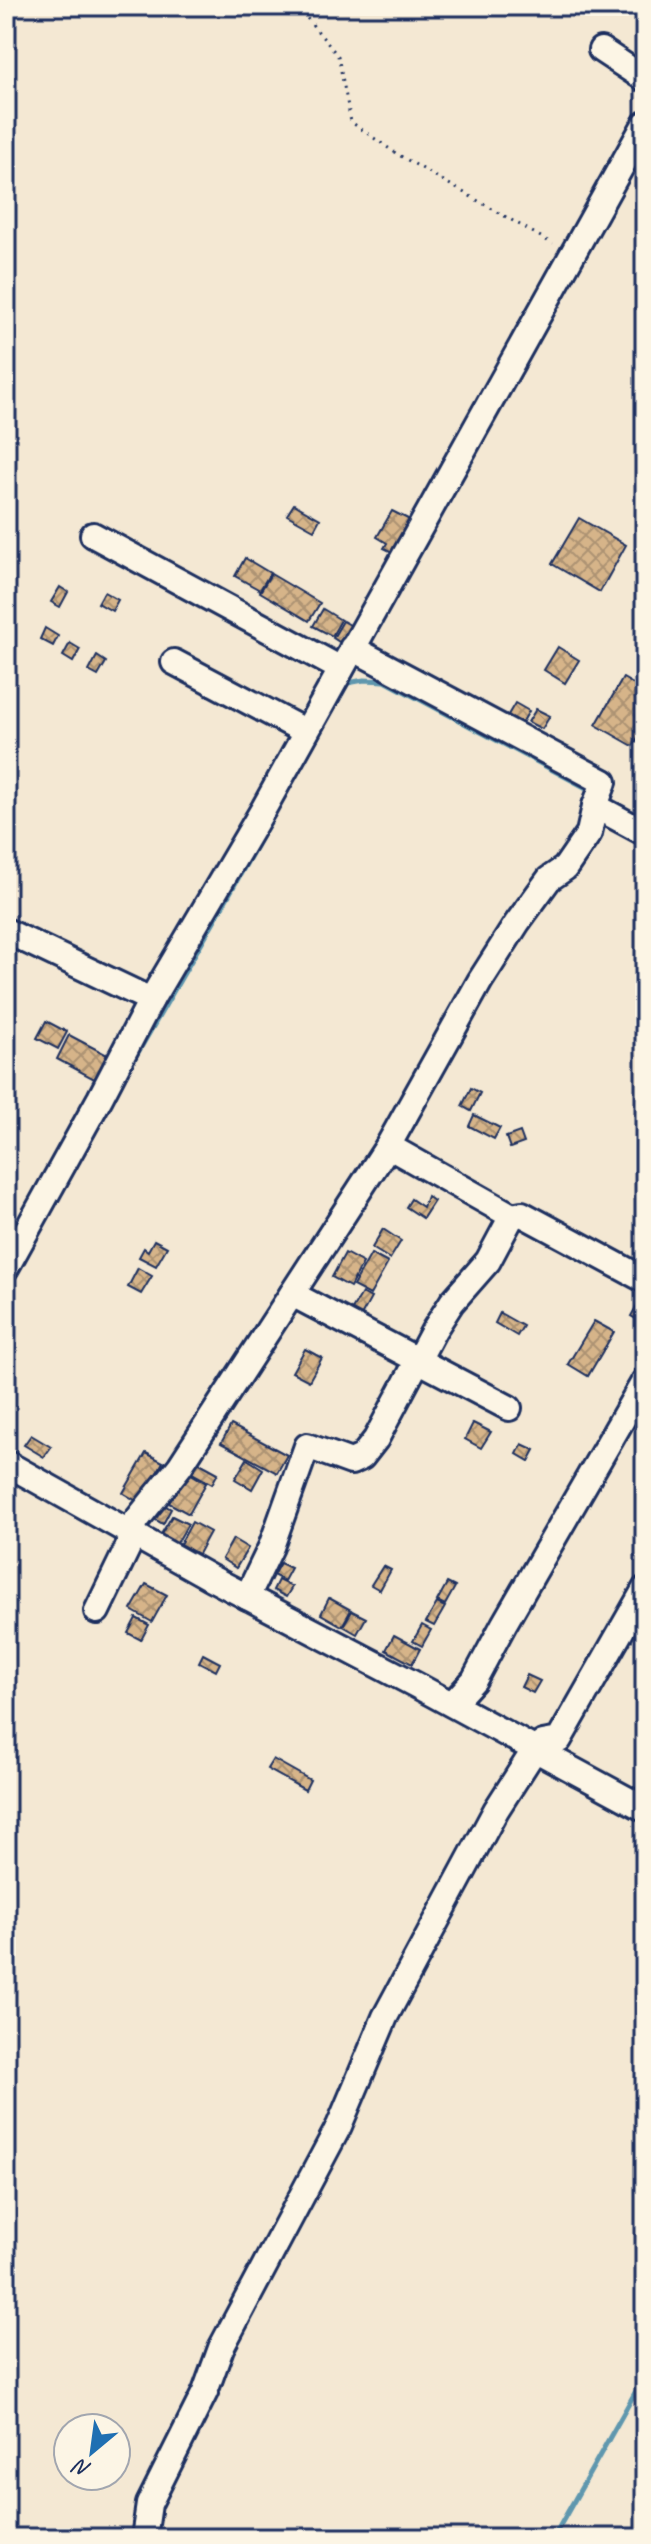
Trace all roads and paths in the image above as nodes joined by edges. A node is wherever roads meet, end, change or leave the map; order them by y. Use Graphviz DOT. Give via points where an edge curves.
graph roads {
  1 [pos="297,6"];
  2 [pos="601,50"];
  3 [pos="645,79"];
  4 [pos="645,124"];
  5 [pos="573,255"];
  6 [pos="93,535"];
  7 [pos="346,658"];
  8 [pos="174,662"];
  9 [pos="306,732"];
  10 [pos="595,806"];
  11 [pos="645,833"];
  12 [pos="6,931"];
  13 [pos="151,1000"];
  14 [pos="388,1146"];
  15 [pos="512,1216"];
  16 [pos="6,1268"];
  17 [pos="645,1280"];
  18 [pos="292,1294"];
  19 [pos="417,1360"];
  20 [pos="645,1380"];
  21 [pos="509,1408"];
  22 [pos="6,1463"];
  23 [pos="133,1533"];
  24 [pos="645,1589"];
  25 [pos="247,1597"];
  26 [pos="97,1611"];
  27 [pos="452,1704"];
  28 [pos="535,1749"];
  29 [pos="645,1809"];
  30 [pos="144,2538"];
  1 -- 5 [label="path" via="338,56 351,122"];
  2 -- 3 [label="street"];
  4 -- 5 [label="street"];
  5 -- 7 [label="street"];
  6 -- 7 [label="street"];
  7 -- 9 [label="street"];
  7 -- 10 [label="street" via="604,782"];
  8 -- 9 [label="street"];
  9 -- 13 [label="street"];
  10 -- 11 [label="street"];
  10 -- 14 [label="street" via="589,833 517,923"];
  12 -- 13 [label="street"];
  13 -- 16 [label="street"];
  14 -- 15 [label="street"];
  14 -- 18 [label="street"];
  15 -- 17 [label="street" via="522,1214"];
  15 -- 19 [label="street" via="488,1261 452,1302"];
  18 -- 19 [label="street"];
  18 -- 23 [label="street" via="180,1466 136,1521"];
  19 -- 21 [label="street"];
  19 -- 25 [label="street" via="362,1457 351,1462 307,1446"];
  20 -- 27 [label="street" via="474,1680"];
  22 -- 23 [label="street"];
  23 -- 25 [label="street"];
  23 -- 26 [label="street"];
  24 -- 28 [label="street" via="559,1740"];
  25 -- 27 [label="street"];
  27 -- 28 [label="street"];
  28 -- 29 [label="street"];
  28 -- 30 [label="street" via="496,1810 385,2017 339,2126 221,2348 149,2504"];
}
